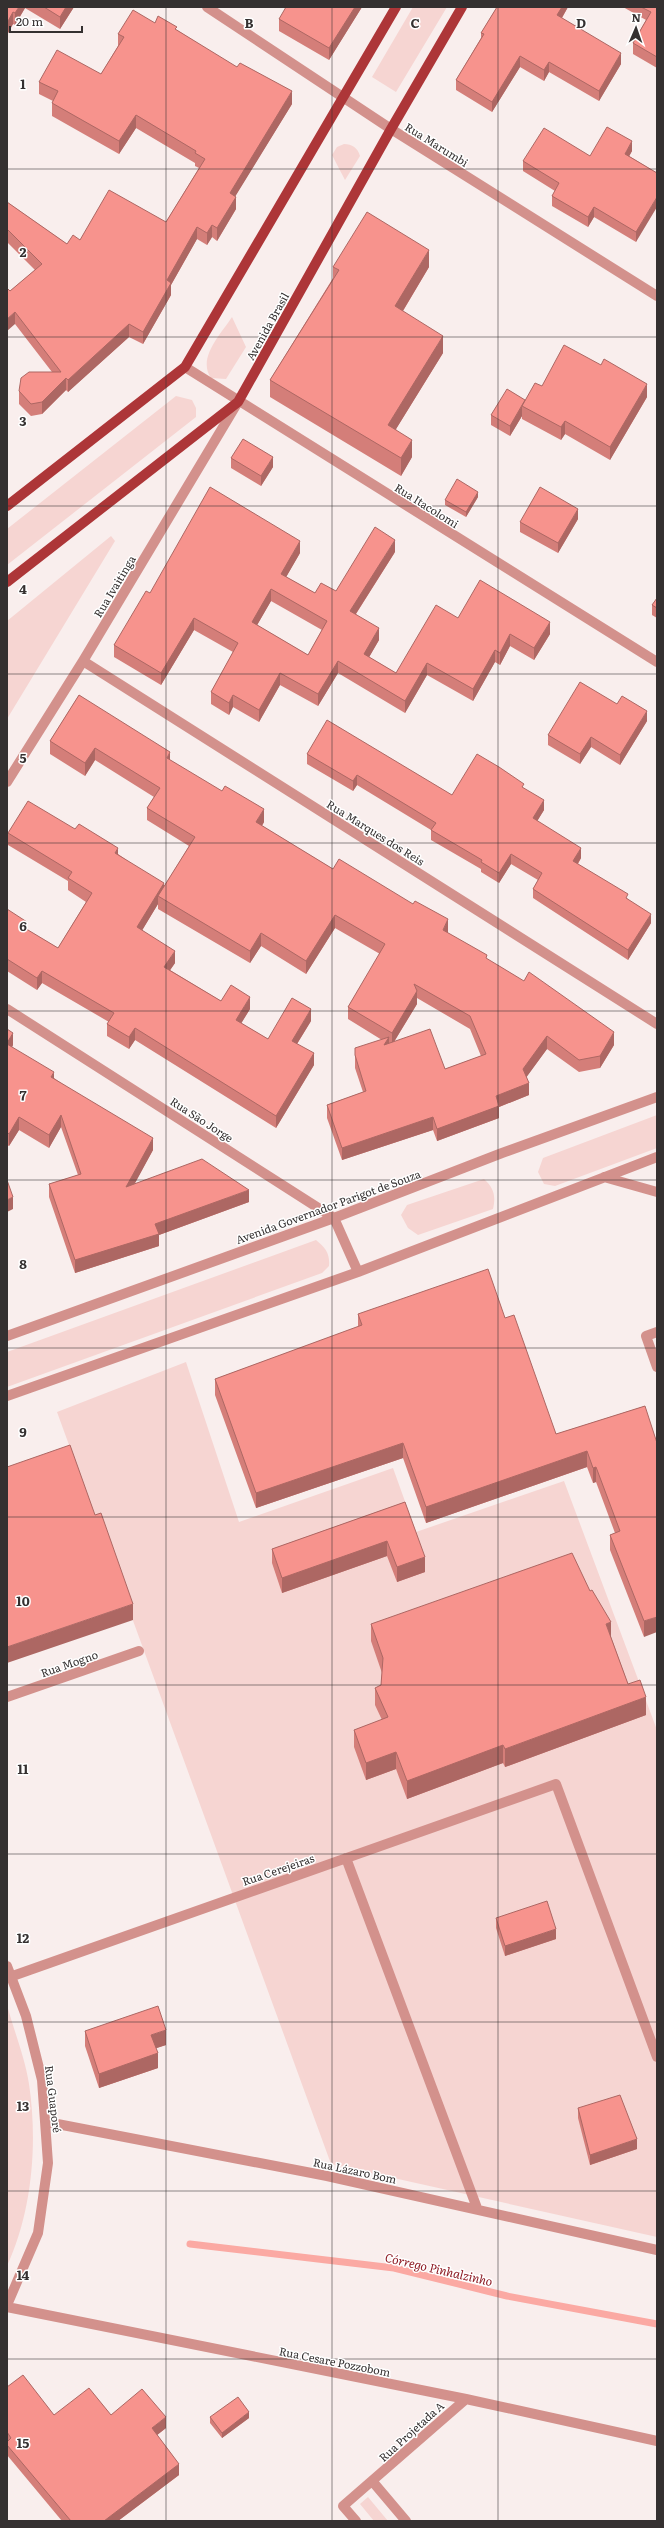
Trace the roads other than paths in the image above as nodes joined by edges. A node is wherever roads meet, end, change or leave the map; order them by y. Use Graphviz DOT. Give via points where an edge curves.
graph roads {
  1 [pos="207,7"];
  2 [pos="396,7"];
  3 [pos="462,7"];
  4 [pos="343,97"];
  5 [pos="391,129"];
  6 [pos="657,296"];
  7 [pos="185,367"];
  8 [pos="238,402"];
  9 [pos="7,506"];
  10 [pos="7,582"];
  11 [pos="83,661"];
  12 [pos="657,662"];
  13 [pos="7,782"];
  14 [pos="7,1009"];
  15 [pos="657,1024"];
  16 [pos="657,1097"];
  17 [pos="657,1157"];
  18 [pos="604,1177"];
  19 [pos="657,1192"];
  20 [pos="334,1218"];
  21 [pos="358,1272"];
  22 [pos="657,1332"];
  23 [pos="7,1336"];
  24 [pos="657,1367"];
  25 [pos="7,1396"];
  26 [pos="140,1651"];
  27 [pos="7,1697"];
  28 [pos="346,1858"];
  29 [pos="7,1966"];
  30 [pos="9,1977"];
  31 [pos="657,2057"];
  32 [pos="47,2122"];
  33 [pos="477,2208"];
  34 [pos="657,2250"];
  35 [pos="7,2306"];
  36 [pos="466,2399"];
  37 [pos="657,2441"];
  38 [pos="373,2482"];
  39 [pos="356,2521"];
  40 [pos="406,2521"];
  1 -- 4 [label="street, Rua Marumbi"];
  2 -- 4 [label="main road"];
  3 -- 5 [label="main road, Avenida Brasil"];
  4 -- 5 [label="street, Rua Marumbi"];
  4 -- 7 [label="main road"];
  5 -- 6 [label="street, Rua Marumbi"];
  5 -- 8 [label="main road, Avenida Brasil"];
  7 -- 8 [label="street, Rua Itacolomi"];
  7 -- 9 [label="main road"];
  8 -- 10 [label="main road, Avenida Brasil"];
  8 -- 11 [label="street, Rua Ivaitinga"];
  8 -- 12 [label="street, Rua Itacolomi"];
  11 -- 13 [label="street, Rua Ivaitinga"];
  11 -- 15 [label="street, Rua Marques dos Reis"];
  14 -- 20 [label="street, Rua São Jorge"];
  16 -- 20 [label="street, Avenida Governador Parigot de Souza"];
  17 -- 18 [label="street"];
  18 -- 19 [label="street"];
  18 -- 21 [label="street"];
  20 -- 21 [label="street"];
  20 -- 23 [label="street, Avenida Governador Parigot de Souza"];
  21 -- 25 [label="street"];
  22 -- 24 [label="street" via="646,1336"];
  26 -- 27 [label="street, Rua Mogno"];
  28 -- 30 [label="street, Rua Cerejeiras"];
  28 -- 31 [label="street, Rua Cerejeiras" via="556,1784"];
  28 -- 33 [label="street"];
  29 -- 30 [label="street, Rua Guaporé"];
  30 -- 32 [label="street, Rua Guaporé" via="28,2023 42,2080"];
  32 -- 33 [label="street, Rua Lázaro Bom"];
  32 -- 35 [label="street, Rua Guaporé" via="48,2163 38,2233"];
  33 -- 34 [label="street, Rua Lázaro Bom"];
  35 -- 36 [label="street, Rua Cesare Pozzobom"];
  36 -- 37 [label="street, Rua Cesare Pozzobom"];
  36 -- 38 [label="street, Rua Projetada A"];
  38 -- 39 [label="street, Rua Projetada A" via="343,2506"];
  38 -- 40 [label="street"];
}
